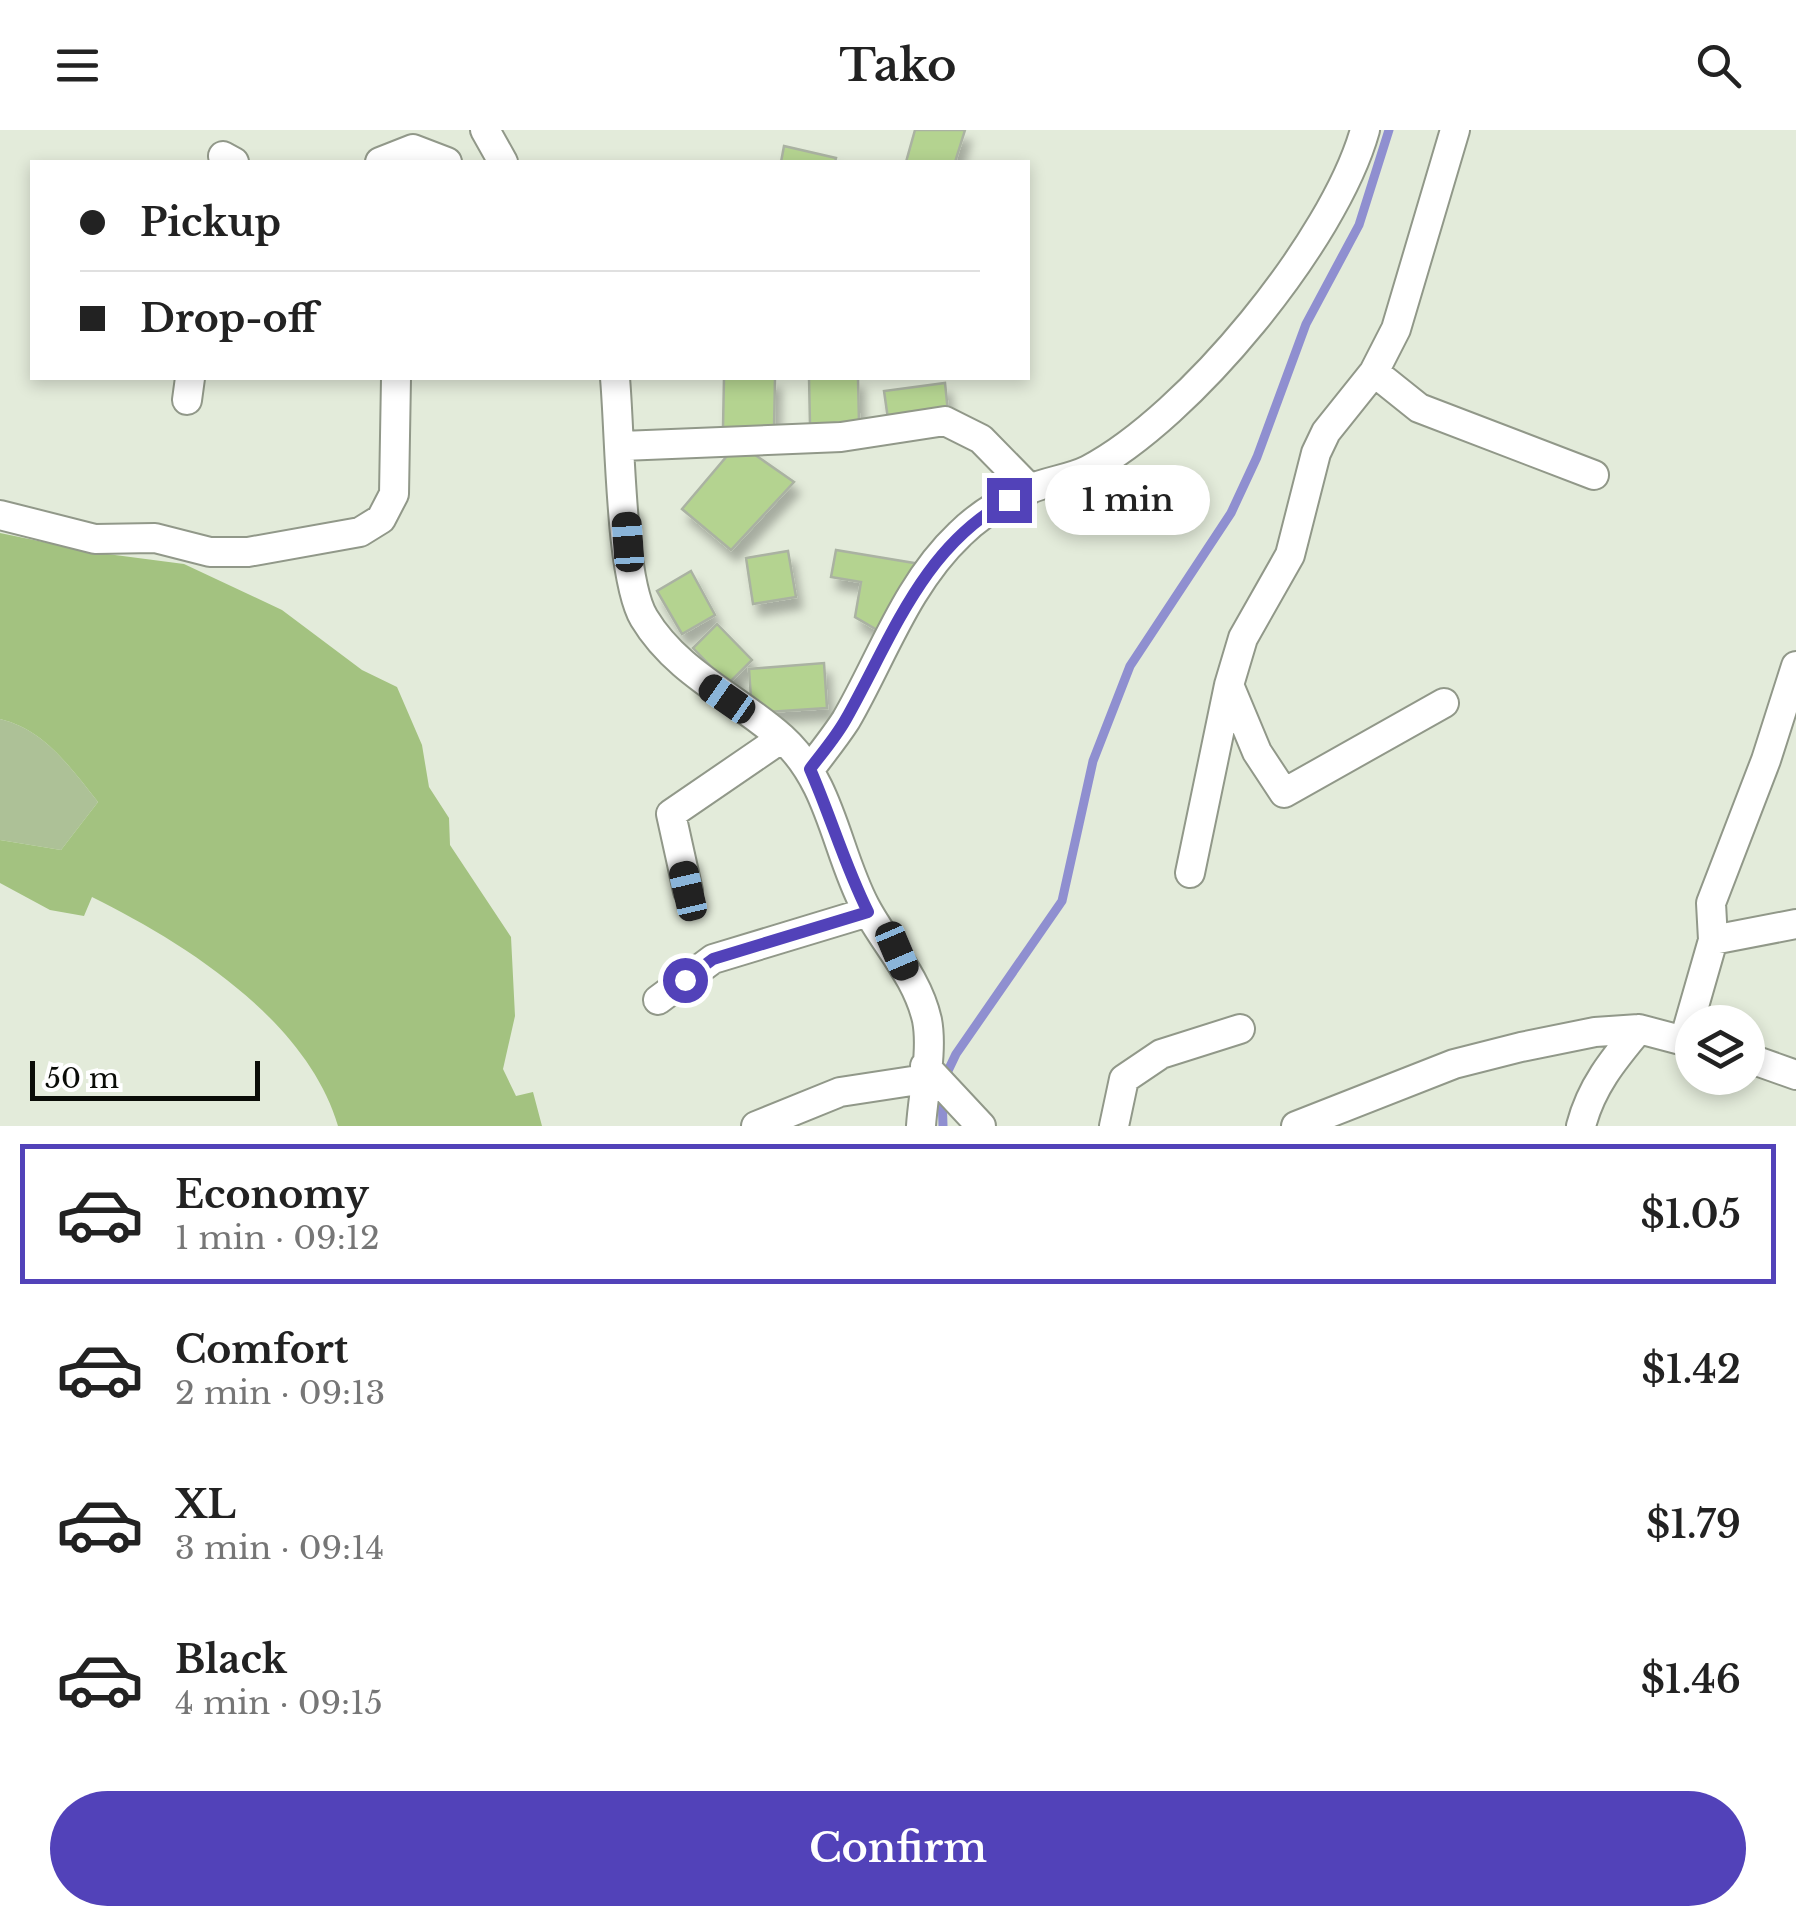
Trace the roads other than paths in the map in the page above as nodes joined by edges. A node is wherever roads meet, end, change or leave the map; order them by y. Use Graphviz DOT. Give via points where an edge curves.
graph roads {
  1 [pos="1366,130"];
  2 [pos="1454,130"];
  3 [pos="493,146"];
  4 [pos="386,160"];
  5 [pos="441,160"];
  6 [pos="463,160"];
  7 [pos="1374,372"];
  8 [pos="396,380"];
  9 [pos="614,380"];
  10 [pos="622,446"];
  11 [pos="1594,475"];
  12 [pos="1030,489"];
  13 [pos="0,516"];
  14 [pos="1796,666"];
  15 [pos="1229,685"];
  16 [pos="1444,702"];
  17 [pos="782,738"];
  18 [pos="810,769"];
  19 [pos="1190,873"];
  20 [pos="688,891"];
  21 [pos="868,912"];
  22 [pos="1796,924"];
  23 [pos="1713,940"];
  24 [pos="658,1000"];
  25 [pos="1697,1005"];
  26 [pos="1240,1029"];
  27 [pos="1639,1029"];
  28 [pos="1675,1039"];
  29 [pos="1765,1064"];
  30 [pos="925,1072"];
  31 [pos="1796,1075"];
  32 [pos="756,1126"];
  33 [pos="920,1126"];
  34 [pos="981,1126"];
  35 [pos="1114,1126"];
  36 [pos="1296,1126"];
  37 [pos="1581,1126"];
  1 -- 12 [label="street" via="1330,213 1242,334 1169,412 1086,472"];
  2 -- 7 [label="street" via="1396,329"];
  3 -- 6 [label="street"];
  4 -- 5 [label="street" via="413,150"];
  7 -- 11 [label="street" via="1419,408"];
  7 -- 15 [label="street" via="1316,453 1290,556 1243,638"];
  8 -- 13 [label="street" via="394,494 381,519 360,532 248,552 210,552 155,538 95,539"];
  9 -- 10 [label="street"];
  10 -- 12 [label="street" via="841,438 945,421 982,439"];
  10 -- 17 [label="street" via="630,574 643,617 700,680"];
  12 -- 18 [label="street" via="961,532 936,560 881,646 845,721"];
  14 -- 23 [label="street" via="1711,903"];
  15 -- 16 [label="street" via="1257,752 1284,793"];
  15 -- 19 [label="street"];
  17 -- 18 [label="street"];
  17 -- 20 [label="street" via="671,814"];
  18 -- 21 [label="street"];
  21 -- 24 [label="street" via="713,959"];
  21 -- 30 [label="street" via="897,951 927,1020"];
  22 -- 23 [label="street"];
  23 -- 25 [label="street"];
  26 -- 35 [label="street" via="1162,1054 1124,1080"];
  27 -- 28 [label="street"];
  27 -- 36 [label="street" via="1595,1032 1454,1064"];
  27 -- 37 [label="street" via="1603,1073"];
  29 -- 31 [label="street"];
  30 -- 32 [label="street" via="840,1092"];
  30 -- 33 [label="street"];
  30 -- 34 [label="street"];
}
